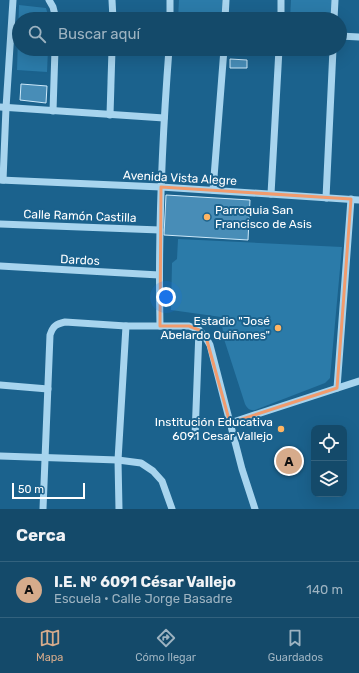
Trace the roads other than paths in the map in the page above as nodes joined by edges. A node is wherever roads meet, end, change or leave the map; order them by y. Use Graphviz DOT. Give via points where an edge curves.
graph roads {
  1 [pos="13,0"];
  2 [pos="49,0"];
  3 [pos="112,0"];
  4 [pos="170,0"];
  5 [pos="226,0"];
  6 [pos="282,0"];
  7 [pos="335,0"];
  8 [pos="54,12"];
  9 [pos="113,12"];
  10 [pos="170,12"];
  11 [pos="225,12"];
  12 [pos="281,12"];
  13 [pos="334,12"];
  14 [pos="347,36"];
  15 [pos="359,37"];
  16 [pos="55,56"];
  17 [pos="112,56"];
  18 [pos="168,56"];
  19 [pos="223,56"];
  20 [pos="279,56"];
  21 [pos="333,56"];
  22 [pos="3,107"];
  23 [pos="53,111"];
  24 [pos="110,114"];
  25 [pos="164,118"];
  26 [pos="1,180"];
  27 [pos="161,187"];
  28 [pos="213,190"];
  29 [pos="271,194"];
  30 [pos="326,198"];
  31 [pos="351,200"];
  32 [pos="359,200"];
  33 [pos="0,224"];
  34 [pos="160,230"];
  35 [pos="0,266"];
  36 [pos="159,275"];
  37 [pos="126,326"];
  38 [pos="160,326"];
  39 [pos="199,330"];
  40 [pos="359,381"];
  41 [pos="0,385"];
  42 [pos="337,388"];
  43 [pos="48,389"];
  44 [pos="230,423"];
  45 [pos="195,436"];
  46 [pos="0,456"];
  47 [pos="44,458"];
  48 [pos="118,460"];
  49 [pos="43,509"];
  50 [pos="119,509"];
  51 [pos="172,509"];
  52 [pos="255,509"];
  1 -- 22 [label="street"];
  2 -- 8 [label="street"];
  3 -- 9 [label="street"];
  4 -- 10 [label="street"];
  5 -- 11 [label="street"];
  6 -- 12 [label="street"];
  7 -- 13 [label="street"];
  14 -- 15 [label="street"];
  16 -- 23 [label="street"];
  17 -- 24 [label="street"];
  18 -- 25 [label="street"];
  19 -- 28 [label="street"];
  20 -- 29 [label="street"];
  21 -- 30 [label="street"];
  22 -- 23 [label="street"];
  22 -- 26 [label="street"];
  23 -- 24 [label="street"];
  24 -- 25 [label="street"];
  25 -- 27 [label="street"];
  26 -- 27 [label="street, Avenida Vista Alegre"];
  27 -- 28 [label="street, Avenida Vista Alegre"];
  27 -- 34 [label="street"];
  28 -- 29 [label="street, Avenida Vista Alegre"];
  29 -- 30 [label="street, Avenida Vista Alegre"];
  30 -- 31 [label="street, Avenida Vista Alegre"];
  31 -- 32 [label="street, Avenida Vista Alegre"];
  31 -- 42 [label="street"];
  33 -- 34 [label="street, Calle Ramón Castilla"];
  34 -- 36 [label="street"];
  35 -- 36 [label="street, Dardos"];
  36 -- 38 [label="street"];
  37 -- 38 [label="street"];
  37 -- 43 [label="street" via="65,322 52,328"];
  37 -- 48 [label="street"];
  38 -- 39 [label="street" via="189,326"];
  39 -- 44 [label="street" via="210,345"];
  39 -- 45 [label="street"];
  40 -- 42 [label="street"];
  41 -- 43 [label="street"];
  42 -- 44 [label="street"];
  43 -- 47 [label="street"];
  44 -- 52 [label="street"];
  46 -- 47 [label="street"];
  47 -- 48 [label="street"];
  47 -- 49 [label="street"];
  48 -- 50 [label="street"];
  48 -- 51 [label="street" via="141,463 153,471 162,482"];
}
